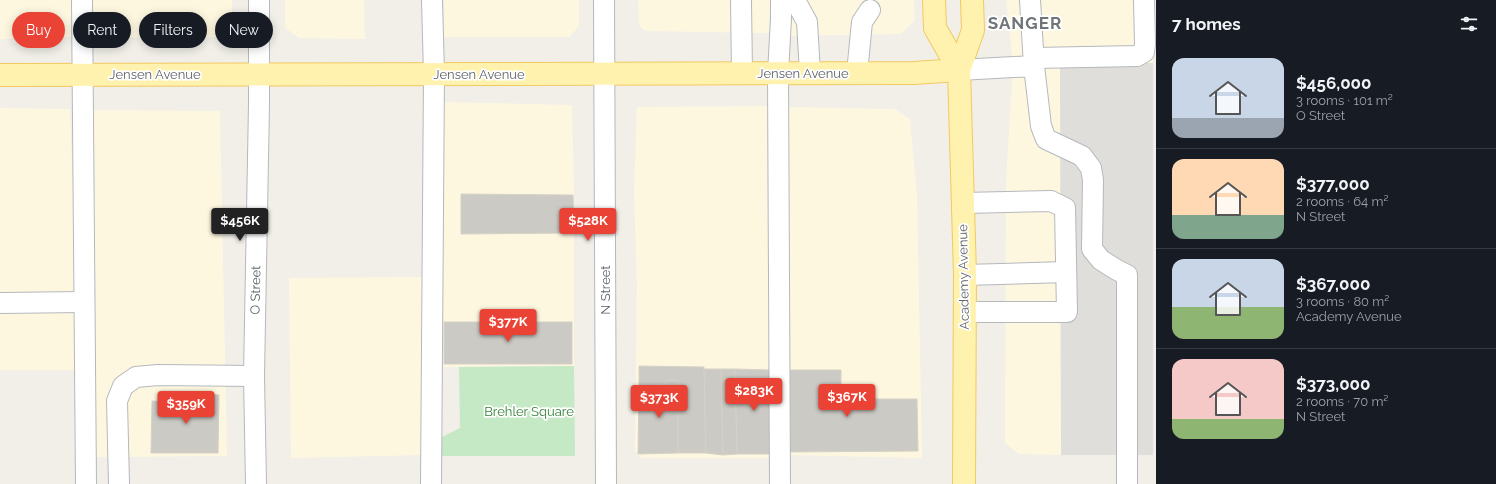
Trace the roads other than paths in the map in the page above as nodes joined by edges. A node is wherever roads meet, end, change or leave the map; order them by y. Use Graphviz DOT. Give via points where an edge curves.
graph roads {
  1 [pos="82,0"];
  2 [pos="259,0"];
  3 [pos="432,0"];
  4 [pos="604,0"];
  5 [pos="741,0"];
  6 [pos="781,0"];
  7 [pos="795,0"];
  8 [pos="934,0"];
  9 [pos="972,0"];
  10 [pos="1030,0"];
  11 [pos="1144,0"];
  12 [pos="870,10"];
  13 [pos="1034,62"];
  14 [pos="959,70"];
  15 [pos="604,73"];
  16 [pos="742,73"];
  17 [pos="778,73"];
  18 [pos="810,73"];
  19 [pos="857,73"];
  20 [pos="259,74"];
  21 [pos="434,74"];
  22 [pos="0,75"];
  23 [pos="82,75"];
  24 [pos="962,203"];
  25 [pos="1066,272"];
  26 [pos="965,275"];
  27 [pos="84,302"];
  28 [pos="0,303"];
  29 [pos="964,312"];
  30 [pos="254,376"];
  31 [pos="86,484"];
  32 [pos="119,484"];
  33 [pos="256,484"];
  34 [pos="431,484"];
  35 [pos="606,484"];
  36 [pos="780,484"];
  37 [pos="964,484"];
  38 [pos="1127,484"];
  1 -- 23 [label="street"];
  2 -- 20 [label="street, O Street"];
  3 -- 21 [label="street"];
  4 -- 15 [label="street, N Street"];
  5 -- 16 [label="street"];
  6 -- 17 [label="street"];
  7 -- 18 [label="street" via="807,22"];
  8 -- 14 [label="main road" via="934,28"];
  9 -- 14 [label="main road" via="973,30"];
  10 -- 13 [label="street"];
  11 -- 13 [label="street" via="1144,52 1137,56"];
  12 -- 19 [label="street" via="862,22"];
  13 -- 14 [label="street"];
  13 -- 38 [label="street" via="1041,126 1046,140 1082,156 1091,168 1092,249 1101,260 1128,275"];
  14 -- 19 [label="main road, Jensen Avenue"];
  14 -- 24 [label="main road, Academy Avenue"];
  15 -- 16 [label="main road, Jensen Avenue"];
  15 -- 21 [label="main road, Jensen Avenue"];
  15 -- 35 [label="street, N Street"];
  16 -- 17 [label="main road, Jensen Avenue"];
  17 -- 18 [label="main road, Jensen Avenue"];
  17 -- 36 [label="street"];
  18 -- 19 [label="main road, Jensen Avenue"];
  20 -- 21 [label="main road, Jensen Avenue"];
  20 -- 23 [label="main road, Jensen Avenue"];
  20 -- 30 [label="street, O Street"];
  21 -- 34 [label="street"];
  22 -- 23 [label="main road, Jensen Avenue"];
  23 -- 27 [label="street"];
  24 -- 25 [label="street" via="1051,201 1065,208"];
  24 -- 26 [label="main road, Academy Avenue"];
  25 -- 26 [label="street"];
  25 -- 29 [label="street" via="1068,312"];
  26 -- 29 [label="main road, Academy Avenue"];
  27 -- 28 [label="street"];
  27 -- 31 [label="street"];
  29 -- 37 [label="main road, Academy Avenue"];
  30 -- 32 [label="street" via="158,375 136,377 123,386 117,400"];
  30 -- 33 [label="street, O Street"];
}
